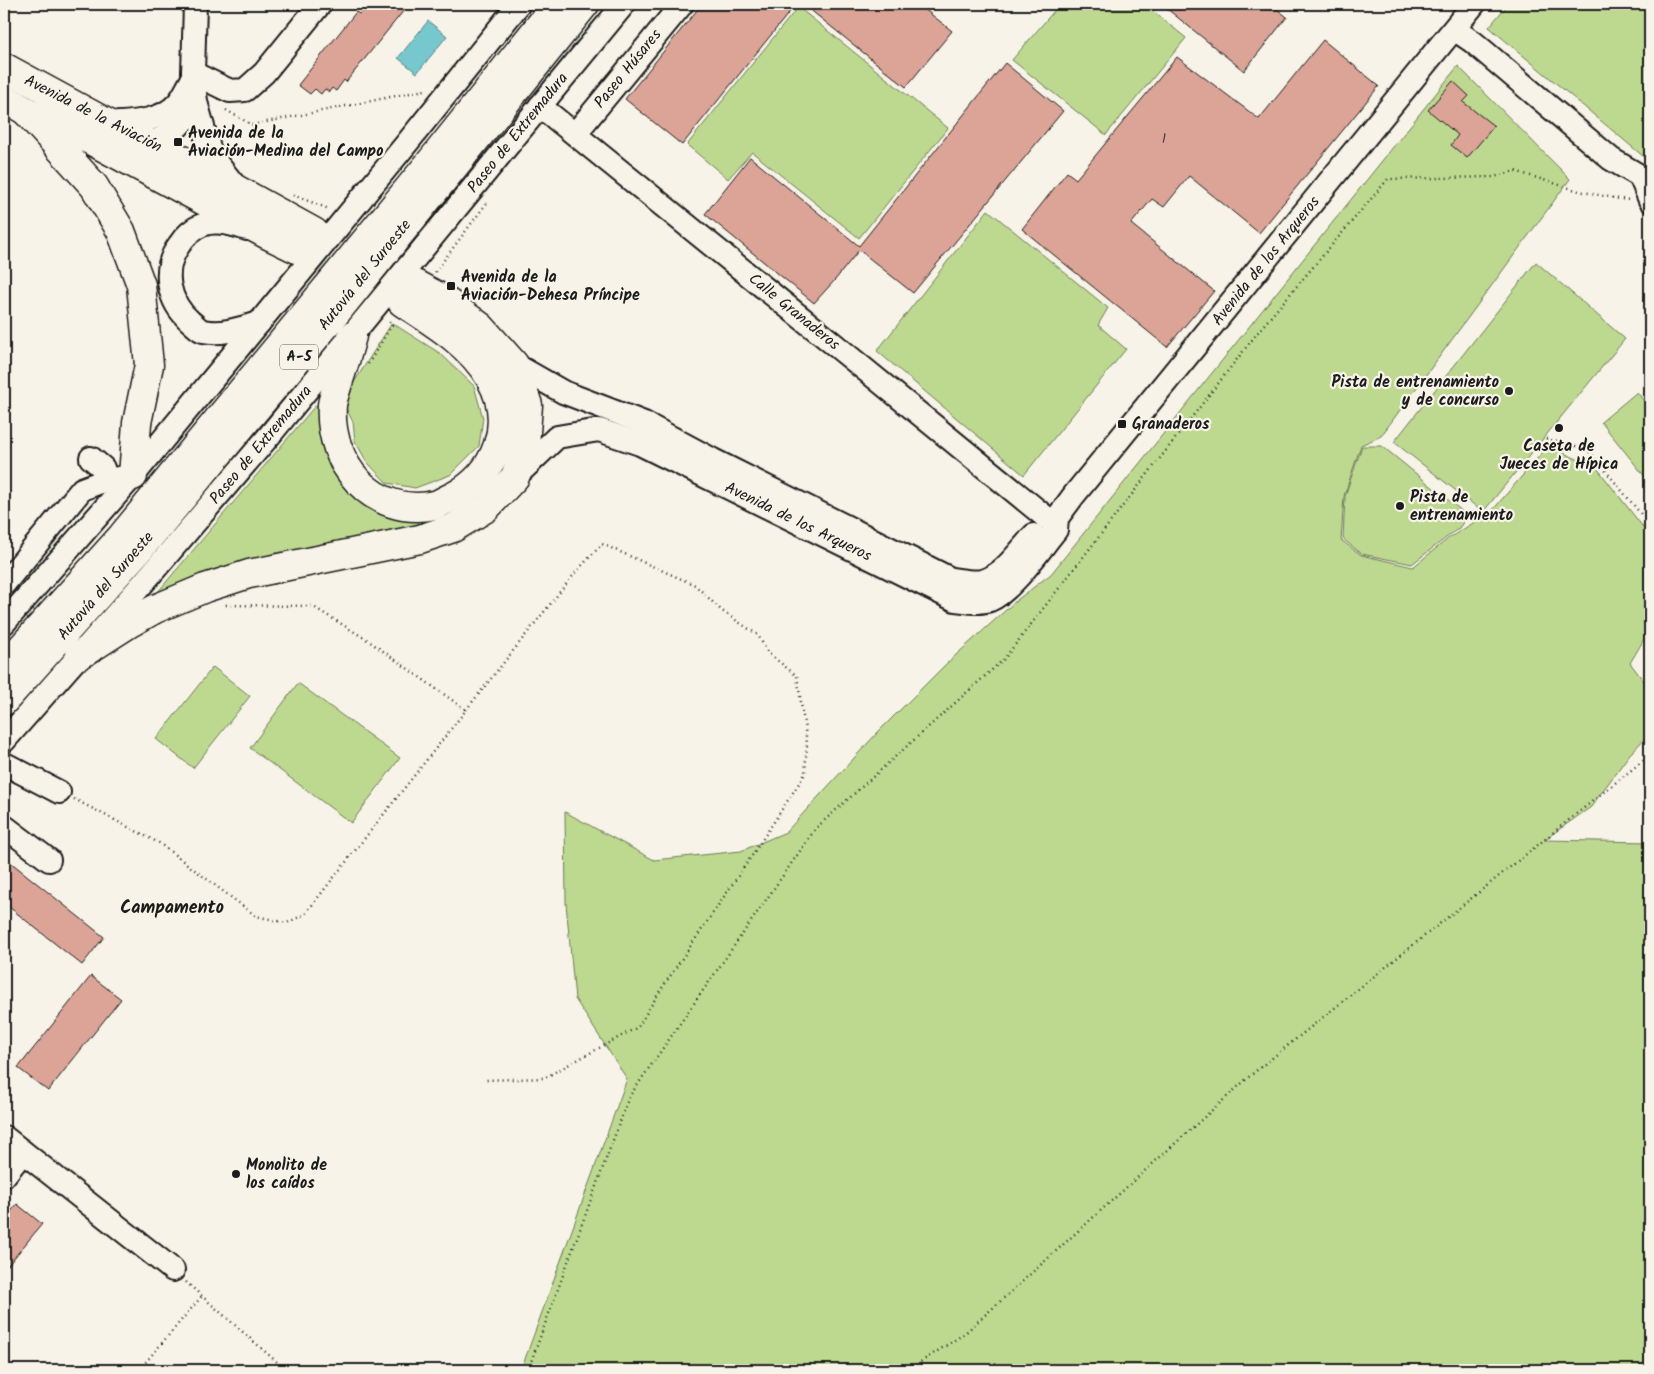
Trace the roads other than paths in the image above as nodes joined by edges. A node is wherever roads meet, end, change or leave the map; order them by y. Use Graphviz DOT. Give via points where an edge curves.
graph roads {
  1 [pos="195,4"];
  2 [pos="320,4"];
  3 [pos="519,4"];
  4 [pos="557,4"];
  5 [pos="585,4"];
  6 [pos="624,4"];
  7 [pos="682,4"];
  8 [pos="1474,4"];
  9 [pos="1454,28"];
  10 [pos="4,67"];
  11 [pos="193,75"];
  12 [pos="196,102"];
  13 [pos="15,104"];
  14 [pos="540,106"];
  15 [pos="575,134"];
  16 [pos="107,136"];
  17 [pos="150,143"];
  18 [pos="1645,177"];
  19 [pos="240,192"];
  20 [pos="1642,200"];
  21 [pos="266,234"];
  22 [pos="259,323"];
  23 [pos="352,336"];
  24 [pos="514,364"];
  25 [pos="91,458"];
  26 [pos="134,476"];
  27 [pos="515,477"];
  28 [pos="106,480"];
  29 [pos="1052,518"];
  30 [pos="4,584"];
  31 [pos="4,623"];
  32 [pos="80,655"];
  33 [pos="4,667"];
  34 [pos="4,701"];
  35 [pos="4,742"];
  36 [pos="5,764"];
  37 [pos="59,792"];
  38 [pos="4,826"];
  39 [pos="49,860"];
  40 [pos="4,1137"];
  41 [pos="23,1152"];
  42 [pos="4,1176"];
  43 [pos="173,1270"];
  1 -- 11 [label="street"];
  2 -- 11 [label="street" via="264,73 246,90 230,91"];
  3 -- 22 [label="street"];
  4 -- 33 [label="main road, Autovía del Suroeste / A-5" via="122,536"];
  5 -- 34 [label="main road, Autovía del Suroeste / A-5" via="147,540"];
  6 -- 14 [label="street, Paseo de Extremadura"];
  7 -- 15 [label="street, Paseo Húsares"];
  8 -- 9 [label="street, Avenida de los Arqueros"];
  9 -- 18 [label="street" via="1611,159"];
  9 -- 29 [label="street, Avenida de los Arqueros"];
  10 -- 16 [label="main road, Avenida de la Aviación"];
  11 -- 12 [label="street"];
  11 -- 16 [label="street" via="177,104 162,115 135,122"];
  12 -- 17 [label="street" via="178,128"];
  12 -- 19 [label="street" via="209,148"];
  13 -- 16 [label="main road, Avenida de la Aviación" via="73,130"];
  13 -- 26 [label="main road" via="94,186 121,231 141,285 149,365 137,423"];
  14 -- 15 [label="street, Calle Granaderos"];
  14 -- 23 [label="street, Paseo de Extremadura"];
  15 -- 29 [label="street, Calle Granaderos"];
  16 -- 17 [label="main road, Avenida de la Aviación"];
  16 -- 21 [label="main road, Avenida de la Aviación"];
  17 -- 19 [label="main road, Avenida de la Aviación"];
  18 -- 20 [label="street"];
  19 -- 21 [label="main road, Avenida de la Aviación" via="308,242"];
  21 -- 22 [label="street, Avenida de la Aviación" via="225,223 203,224 186,235 171,256 168,272 171,293 182,314 201,331 223,333"];
  22 -- 26 [label="street"];
  23 -- 24 [label="main road" via="332,404 334,437 346,467 360,485 383,499 415,507 436,504 461,492 480,477 500,442 503,418 490,378 474,356 408,294 443,299 481,327"];
  23 -- 32 [label="street, Paseo de Extremadura"];
  24 -- 27 [label="main road" via="528,405 525,446"];
  24 -- 29 [label="street, Avenida de los Arqueros" via="563,392 644,423 951,579 982,581 998,574"];
  25 -- 28 [label="street" via="103,468"];
  26 -- 28 [label="street"];
  26 -- 31 [label="street"];
  27 -- 29 [label="street, Avenida de los Arqueros" via="557,437 599,430 640,444 955,600 972,602 989,600 1008,588 1056,530"];
  27 -- 32 [label="main road" via="486,508 453,528 420,539 268,570 205,588 155,609"];
  28 -- 30 [label="street" via="82,489 34,537"];
  32 -- 35 [label="street, Paseo de Extremadura"];
  36 -- 37 [label="street"];
  38 -- 39 [label="street"];
  40 -- 41 [label="street"];
  41 -- 42 [label="street"];
  41 -- 43 [label="street"];
}
